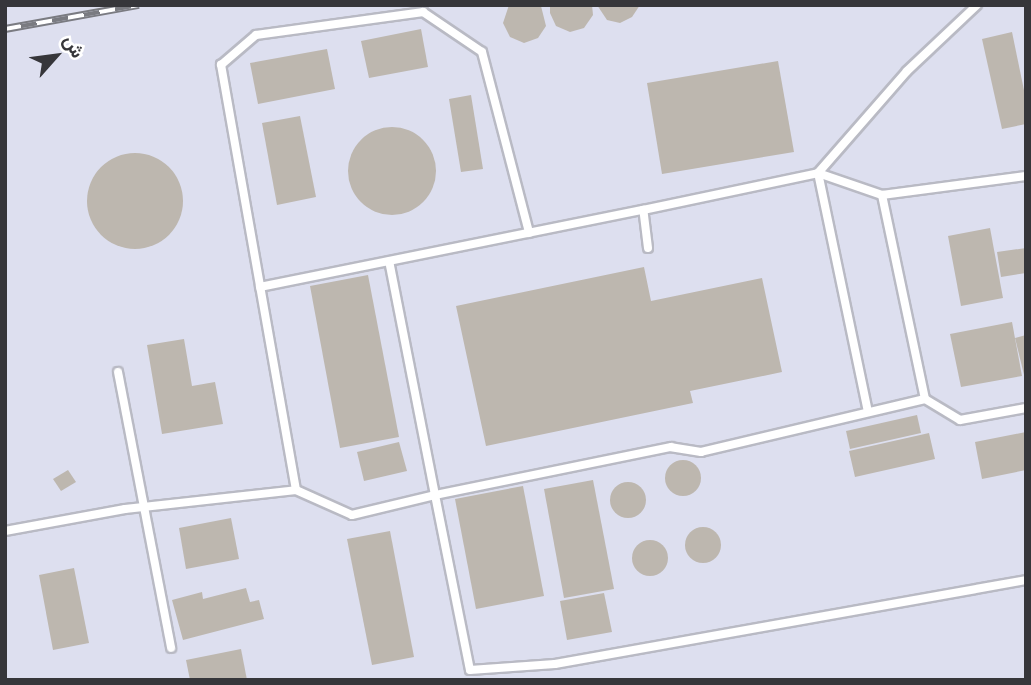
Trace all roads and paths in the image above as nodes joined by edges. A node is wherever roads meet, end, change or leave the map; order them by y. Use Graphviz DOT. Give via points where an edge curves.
graph roads {
  1 [pos="977,5"];
  2 [pos="818,173"];
  3 [pos="1026,176"];
  4 [pos="882,195"];
  5 [pos="643,210"];
  6 [pos="529,233"];
  7 [pos="648,248"];
  8 [pos="389,261"];
  9 [pos="260,287"];
  10 [pos="118,372"];
  11 [pos="925,399"];
  12 [pos="1026,408"];
  13 [pos="869,412"];
  14 [pos="296,490"];
  15 [pos="435,495"];
  16 [pos="144,507"];
  17 [pos="5,531"];
  18 [pos="1026,580"];
  19 [pos="171,648"];
  1 -- 2 [label="lane" via="907,71"];
  2 -- 4 [label="lane"];
  2 -- 5 [label="lane"];
  2 -- 13 [label="lane"];
  3 -- 4 [label="lane"];
  4 -- 11 [label="lane"];
  5 -- 6 [label="lane"];
  5 -- 7 [label="lane"];
  6 -- 8 [label="lane"];
  6 -- 9 [label="lane" via="482,52 423,12 256,35 221,65"];
  8 -- 9 [label="lane"];
  8 -- 15 [label="lane"];
  9 -- 14 [label="lane"];
  10 -- 16 [label="lane"];
  11 -- 12 [label="lane" via="960,420"];
  11 -- 13 [label="lane"];
  13 -- 15 [label="lane" via="701,452 671,447"];
  14 -- 15 [label="lane" via="352,515"];
  14 -- 16 [label="lane"];
  15 -- 18 [label="lane" via="470,670 555,664"];
  16 -- 17 [label="lane"];
  16 -- 19 [label="lane"];
}
